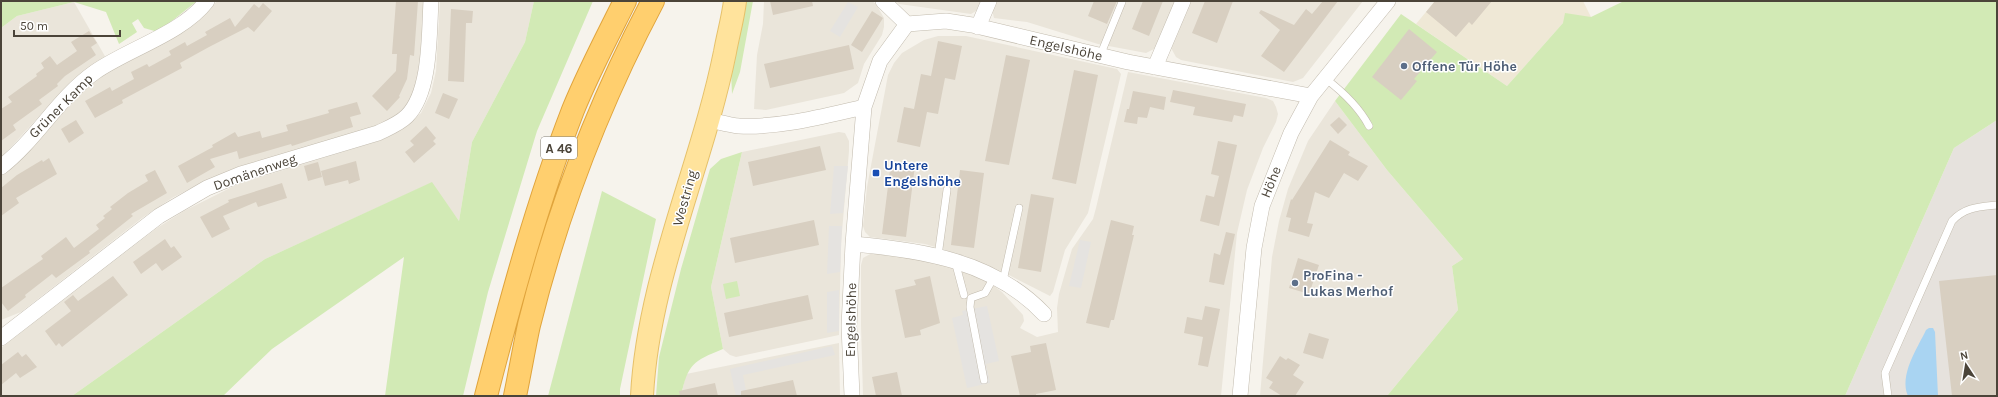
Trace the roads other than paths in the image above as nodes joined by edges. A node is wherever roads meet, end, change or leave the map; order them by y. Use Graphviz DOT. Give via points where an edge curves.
graph roads {
  1 [pos="207,1"];
  2 [pos="431,1"];
  3 [pos="625,1"];
  4 [pos="653,1"];
  5 [pos="735,1"];
  6 [pos="883,1"];
  7 [pos="989,1"];
  8 [pos="1183,1"];
  9 [pos="1388,1"];
  10 [pos="1122,2"];
  11 [pos="907,24"];
  12 [pos="978,27"];
  13 [pos="1100,56"];
  14 [pos="1155,67"];
  15 [pos="1326,79"];
  16 [pos="1310,96"];
  17 [pos="864,107"];
  18 [pos="709,120"];
  19 [pos="1369,126"];
  20 [pos="1,167"];
  21 [pos="947,190"];
  22 [pos="1997,205"];
  23 [pos="1019,208"];
  24 [pos="853,244"];
  25 [pos="938,256"];
  26 [pos="954,261"];
  27 [pos="999,279"];
  28 [pos="964,294"];
  29 [pos="1044,314"];
  30 [pos="19,324"];
  31 [pos="1,328"];
  32 [pos="1,338"];
  33 [pos="984,380"];
  34 [pos="486,396"];
  35 [pos="515,396"];
  36 [pos="642,396"];
  37 [pos="852,396"];
  38 [pos="1240,396"];
  39 [pos="1888,396"];
  1 -- 20 [label="street, Grüner Kamp" via="192,17 109,63 84,81"];
  2 -- 30 [label="street, Domänenweg" via="423,88 416,106 407,116 378,133 241,174 207,188 159,216"];
  3 -- 34 [label="highway, A 46" via="574,109 542,194 510,301"];
  4 -- 35 [label="highway, A 46" via="599,113 564,208 530,325"];
  5 -- 18 [label="main road, Westring"];
  6 -- 11 [label="street"];
  7 -- 12 [label="street"];
  8 -- 14 [label="street"];
  9 -- 15 [label="street, Höhe"];
  10 -- 13 [label="lane"];
  11 -- 12 [label="street, Engelshöhe" via="946,21"];
  11 -- 17 [label="street, Engelshöhe" via="880,61"];
  12 -- 13 [label="street, Engelshöhe"];
  13 -- 14 [label="street, Engelshöhe"];
  14 -- 16 [label="street, Engelshöhe"];
  15 -- 16 [label="street, Höhe"];
  15 -- 19 [label="lane" via="1344,93 1364,116"];
  16 -- 38 [label="street, Höhe" via="1291,133 1262,206 1254,248"];
  17 -- 18 [label="street" via="776,124 739,126"];
  17 -- 24 [label="street, Engelshöhe"];
  18 -- 36 [label="main road, Westring" via="668,256 649,334"];
  21 -- 25 [label="lane"];
  22 -- 39 [label="lane" via="1969,208 1959,213 1952,221 1885,373"];
  23 -- 27 [label="lane"];
  24 -- 25 [label="street"];
  24 -- 37 [label="street, Engelshöhe" via="850,326"];
  25 -- 26 [label="street"];
  26 -- 27 [label="street"];
  26 -- 28 [label="lane"];
  27 -- 29 [label="street" via="1030,299"];
  27 -- 33 [label="lane" via="985,293 971,298 970,307"];
  30 -- 31 [label="street"];
  30 -- 32 [label="street, Domänenweg"];
}
